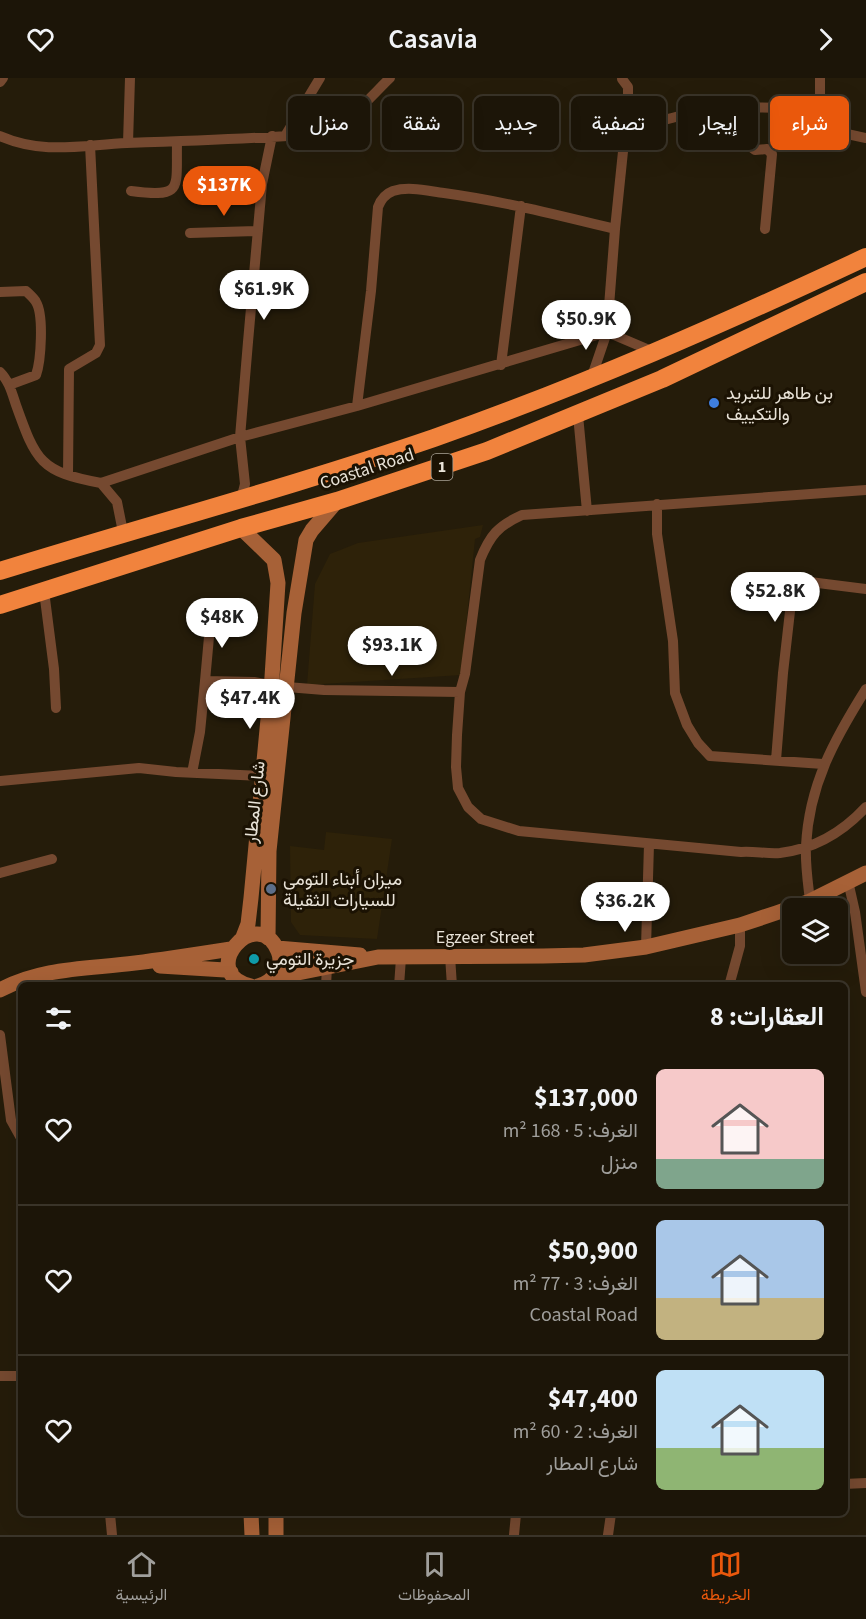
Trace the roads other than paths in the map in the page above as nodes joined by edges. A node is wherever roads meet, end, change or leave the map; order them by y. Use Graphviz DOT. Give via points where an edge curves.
graph roads {
  1 [pos="3,78"];
  2 [pos="130,78"];
  3 [pos="320,78"];
  4 [pos="390,78"];
  5 [pos="623,78"];
  6 [pos="634,78"];
  7 [pos="820,78"];
  8 [pos="0,82"];
  9 [pos="628,96"];
  10 [pos="820,96"];
  11 [pos="849,134"];
  12 [pos="0,136"];
  13 [pos="272,136"];
  14 [pos="285,136"];
  15 [pos="866,138"];
  16 [pos="128,143"];
  17 [pos="177,143"];
  18 [pos="90,145"];
  19 [pos="623,150"];
  20 [pos="758,150"];
  21 [pos="132,190"];
  22 [pos="521,206"];
  23 [pos="615,229"];
  24 [pos="765,229"];
  25 [pos="258,231"];
  26 [pos="190,233"];
  27 [pos="866,257"];
  28 [pos="866,282"];
  29 [pos="0,292"];
  30 [pos="608,332"];
  31 [pos="655,352"];
  32 [pos="501,365"];
  33 [pos="0,372"];
  34 [pos="591,380"];
  35 [pos="9,384"];
  36 [pos="357,406"];
  37 [pos="578,415"];
  38 [pos="240,437"];
  39 [pos="68,475"];
  40 [pos="101,483"];
  41 [pos="866,490"];
  42 [pos="242,500"];
  43 [pos="337,501"];
  44 [pos="657,504"];
  45 [pos="587,511"];
  46 [pos="241,528"];
  47 [pos="123,532"];
  48 [pos="0,571"];
  49 [pos="866,589"];
  50 [pos="44,591"];
  51 [pos="0,605"];
  52 [pos="275,611"];
  53 [pos="294,613"];
  54 [pos="211,615"];
  55 [pos="205,681"];
  56 [pos="270,685"];
  57 [pos="287,687"];
  58 [pos="866,689"];
  59 [pos="460,692"];
  60 [pos="56,708"];
  61 [pos="776,760"];
  62 [pos="823,764"];
  63 [pos="192,773"];
  64 [pos="262,776"];
  65 [pos="0,781"];
  66 [pos="866,807"];
  67 [pos="649,844"];
  68 [pos="806,848"];
  69 [pos="52,859"];
  70 [pos="0,873"];
  71 [pos="866,873"];
  72 [pos="848,881"];
  73 [pos="810,898"];
  74 [pos="816,898"];
  75 [pos="782,911"];
  76 [pos="860,912"];
  77 [pos="740,925"];
  78 [pos="243,937"];
  79 [pos="272,943"];
  80 [pos="646,947"];
  81 [pos="231,949"];
  82 [pos="450,956"];
  83 [pos="378,957"];
  84 [pos="401,958"];
  85 [pos="133,964"];
  86 [pos="327,967"];
  87 [pos="231,972"];
  88 [pos="253,982"];
  89 [pos="260,982"];
  90 [pos="265,982"];
  91 [pos="326,982"];
  92 [pos="399,982"];
  93 [pos="452,982"];
  94 [pos="730,982"];
  95 [pos="1,987"];
  96 [pos="866,992"];
  97 [pos="0,1035"];
  98 [pos="18,1133"];
  99 [pos="0,1376"];
  100 [pos="18,1376"];
  101 [pos="848,1484"];
  102 [pos="866,1484"];
  103 [pos="110,1516"];
  104 [pos="251,1516"];
  105 [pos="276,1516"];
  106 [pos="516,1516"];
  107 [pos="611,1516"];
  108 [pos="112,1535"];
  109 [pos="252,1535"];
  110 [pos="276,1535"];
  111 [pos="514,1535"];
  112 [pos="608,1535"];
  1 -- 8 [label="street"];
  2 -- 16 [label="street"];
  3 -- 14 [label="street"];
  4 -- 14 [label="street" via="328,132"];
  5 -- 6 [label="street"];
  5 -- 9 [label="street"];
  7 -- 10 [label="street"];
  11 -- 15 [label="street"];
  12 -- 18 [label="street" via="38,147"];
  13 -- 14 [label="street"];
  13 -- 17 [label="street"];
  13 -- 25 [label="street"];
  16 -- 17 [label="street"];
  16 -- 18 [label="street"];
  17 -- 21 [label="street" via="175,186 170,192 159,195"];
  18 -- 39 [label="street" via="100,345 96,353 69,371"];
  19 -- 23 [label="street"];
  20 -- 24 [label="street" via="767,149 772,154"];
  22 -- 23 [label="street"];
  22 -- 32 [label="street"];
  22 -- 36 [label="street" via="404,189 382,198"];
  23 -- 30 [label="street"];
  25 -- 26 [label="street"];
  25 -- 38 [label="street"];
  27 -- 31 [label="highway, Coastal Road"];
  28 -- 37 [label="highway, Coastal Road / 1"];
  29 -- 35 [label="street" via="26,291 37,303 40,318 36,375"];
  30 -- 31 [label="street"];
  30 -- 32 [label="street"];
  30 -- 34 [label="street"];
  31 -- 34 [label="highway, Coastal Road"];
  32 -- 36 [label="street"];
  33 -- 35 [label="street"];
  34 -- 42 [label="highway, Coastal Road" via="432,438"];
  35 -- 39 [label="street" via="38,457 51,469"];
  36 -- 38 [label="street"];
  37 -- 43 [label="highway, Coastal Road / 1" via="487,451"];
  37 -- 45 [label="street"];
  38 -- 40 [label="street"];
  38 -- 42 [label="street" via="245,484"];
  39 -- 40 [label="street"];
  40 -- 47 [label="street" via="117,502"];
  41 -- 44 [label="street"];
  42 -- 47 [label="highway, Coastal Road"];
  43 -- 46 [label="highway, Coastal Road / 1"];
  43 -- 53 [label="street, شارع المطار" via="306,540"];
  44 -- 45 [label="street"];
  44 -- 61 [label="street" via="675,693 687,725 710,756"];
  45 -- 59 [label="street" via="522,515 495,531 480,560"];
  46 -- 50 [label="highway, Coastal Road / 1"];
  46 -- 52 [label="street, شارع المطار" via="274,560 278,583"];
  47 -- 48 [label="highway, Coastal Road"];
  49 -- 61 [label="street" via="802,581 793,585"];
  50 -- 51 [label="highway, Coastal Road / 1"];
  50 -- 60 [label="street"];
  52 -- 53 [label="street"];
  52 -- 56 [label="street, شارع المطار"];
  53 -- 57 [label="street, شارع المطار"];
  54 -- 55 [label="street"];
  55 -- 56 [label="street" via="254,681"];
  55 -- 63 [label="street"];
  56 -- 64 [label="street, شارع المطار"];
  57 -- 59 [label="street"];
  57 -- 79 [label="street, شارع المطار" via="270,851"];
  58 -- 62 [label="street"];
  59 -- 67 [label="street" via="458,788 468,807 481,819 519,831"];
  61 -- 62 [label="street"];
  62 -- 68 [label="street" via="808,821"];
  63 -- 64 [label="street"];
  63 -- 65 [label="street" via="128,768"];
  64 -- 78 [label="street, شارع المطار" via="248,924"];
  66 -- 68 [label="street" via="836,835"];
  67 -- 68 [label="street" via="778,853"];
  67 -- 80 [label="street"];
  68 -- 73 [label="street"];
  69 -- 70 [label="street"];
  71 -- 72 [label="street, Egzeer Street"];
  72 -- 74 [label="street, Egzeer Street"];
  72 -- 76 [label="street"];
  75 -- 77 [label="street, Egzeer Street"];
  76 -- 96 [label="street"];
  77 -- 80 [label="street, Egzeer Street"];
  77 -- 94 [label="street" via="740,946"];
  78 -- 79 [label="street" via="255,935"];
  78 -- 81 [label="street"];
  79 -- 83 [label="street"];
  79 -- 89 [label="street" via="279,963 277,971"];
  80 -- 82 [label="street, Egzeer Street" via="584,955"];
  81 -- 85 [label="street"];
  81 -- 87 [label="street"];
  82 -- 84 [label="street, Egzeer Street"];
  82 -- 93 [label="street"];
  83 -- 84 [label="street, Egzeer Street"];
  83 -- 86 [label="street, Egzeer Street"];
  84 -- 92 [label="street"];
  85 -- 87 [label="street"];
  85 -- 95 [label="street" via="56,972"];
  86 -- 90 [label="street, Egzeer Street"];
  86 -- 91 [label="street"];
  87 -- 88 [label="street"];
  97 -- 98 [label="street" via="11,1120"];
  99 -- 100 [label="street"];
  101 -- 102 [label="street"];
  103 -- 108 [label="street"];
  104 -- 109 [label="street"];
  105 -- 110 [label="street"];
  106 -- 111 [label="street"];
  107 -- 112 [label="street"];
}
